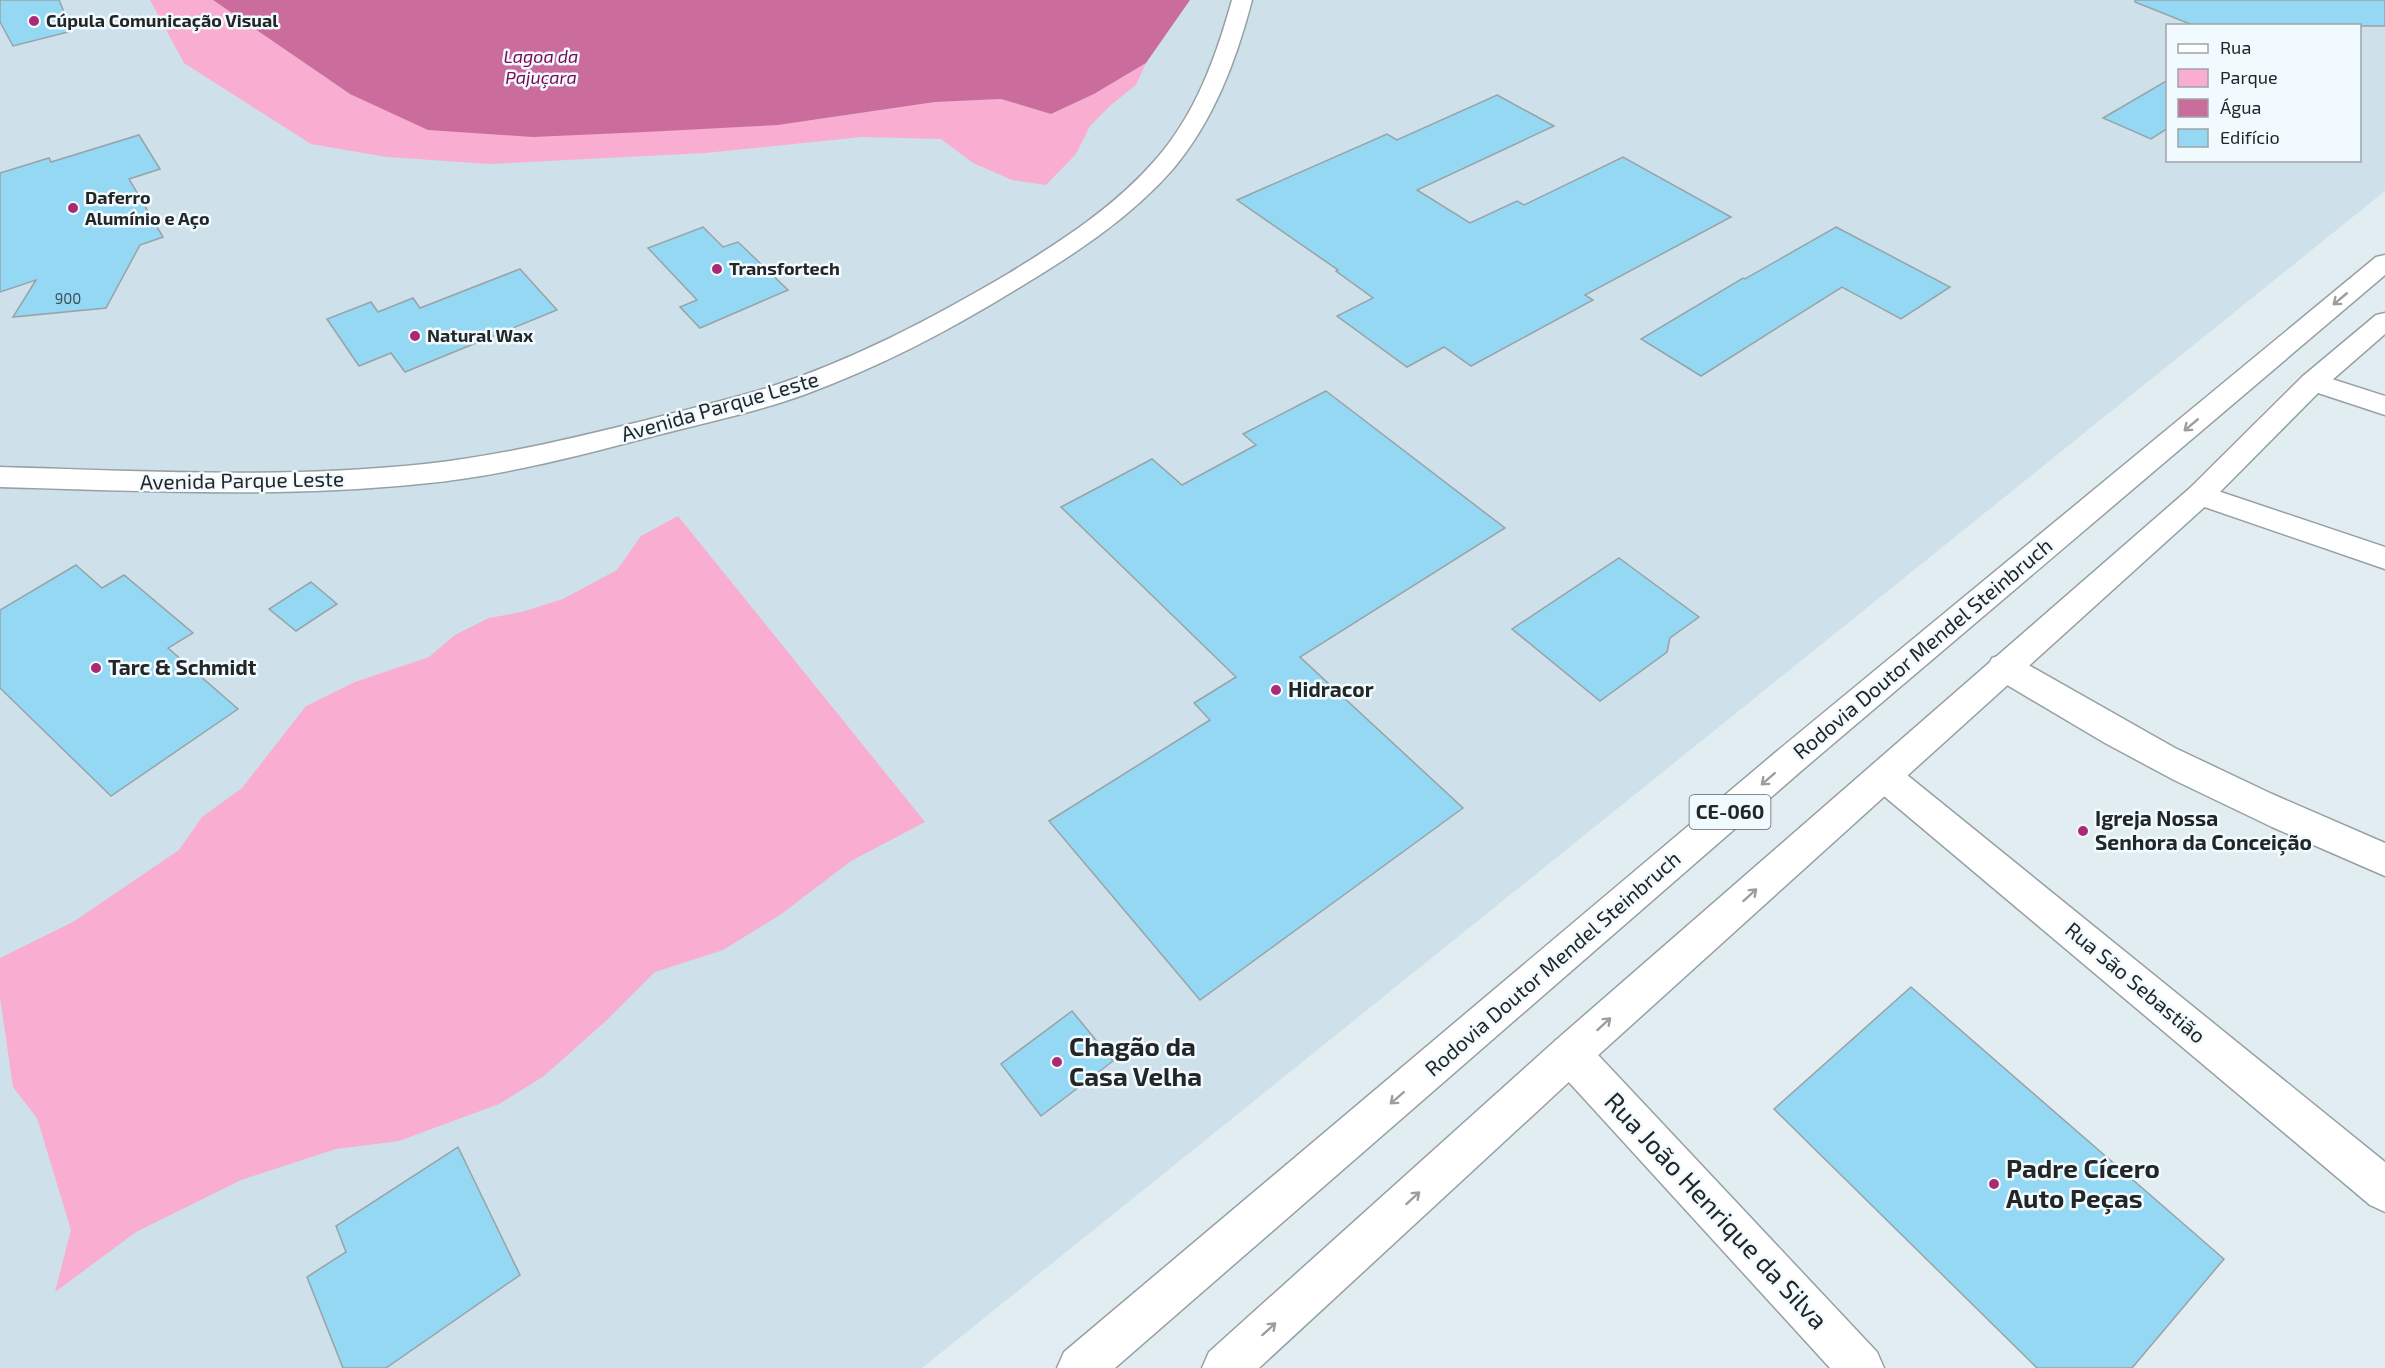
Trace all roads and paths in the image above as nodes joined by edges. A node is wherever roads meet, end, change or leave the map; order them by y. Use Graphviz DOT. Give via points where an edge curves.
graph roads {
  1 [pos="1242,0"];
  2 [pos="2385,262"];
  3 [pos="2385,321"];
  4 [pos="2313,382"];
  5 [pos="2385,406"];
  6 [pos="0,477"];
  7 [pos="32,478"];
  8 [pos="0,486"];
  9 [pos="2200,495"];
  10 [pos="2385,558"];
  11 [pos="2004,667"];
  12 [pos="1884,776"];
  13 [pos="2385,860"];
  14 [pos="1570,1054"];
  15 [pos="2385,1190"];
  16 [pos="1080,1368"];
  17 [pos="1225,1368"];
  18 [pos="1861,1368"];
  1 -- 7 [label="main road, Avenida Parque Leste" via="1209,98 1178,147 1127,200 1053,257 994,293 920,334 831,374 735,407 488,466 276,483"];
  2 -- 16 [label="main road, Rodovia Doutor Mendel Steinbruch / CE-060, one-way" via="1797,754"];
  3 -- 4 [label="main road"];
  4 -- 5 [label="main road"];
  4 -- 9 [label="main road"];
  6 -- 7 [label="main road, Avenida Parque Leste"];
  7 -- 8 [label="main road, Avenida Parque Leste"];
  9 -- 10 [label="main road"];
  9 -- 11 [label="main road"];
  11 -- 12 [label="main road"];
  11 -- 13 [label="main road" via="2184,769"];
  14 -- 12 [label="main road, one-way"];
  12 -- 15 [label="main road, Rua São Sebastião"];
  17 -- 14 [label="main road, one-way"];
  14 -- 18 [label="main road, Rua João Henrique da Silva"];
}
